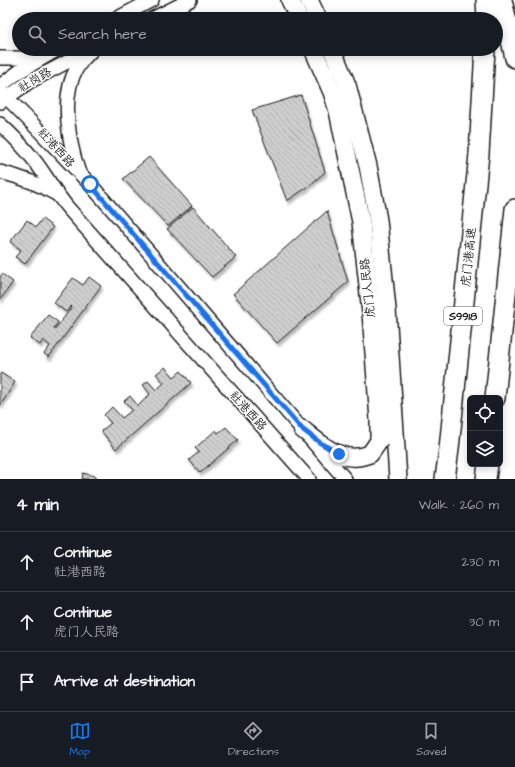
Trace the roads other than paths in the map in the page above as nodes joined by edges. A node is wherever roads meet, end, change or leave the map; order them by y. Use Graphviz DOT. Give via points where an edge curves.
graph roads {
  1 [pos="152,0"];
  2 [pos="190,0"];
  3 [pos="290,0"];
  4 [pos="309,0"];
  5 [pos="486,0"];
  6 [pos="502,0"];
  7 [pos="129,12"];
  8 [pos="166,12"];
  9 [pos="296,12"];
  10 [pos="315,12"];
  11 [pos="487,12"];
  12 [pos="37,56"];
  13 [pos="47,56"];
  14 [pos="79,56"];
  15 [pos="85,56"];
  16 [pos="316,56"];
  17 [pos="335,56"];
  18 [pos="485,56"];
  19 [pos="0,58"];
  20 [pos="515,58"];
  21 [pos="0,86"];
  22 [pos="2,97"];
  23 [pos="0,124"];
  24 [pos="0,172"];
  25 [pos="78,172"];
  26 [pos="57,195"];
  27 [pos="515,209"];
  28 [pos="495,395"];
  29 [pos="302,429"];
  30 [pos="488,467"];
  31 [pos="309,479"];
  32 [pos="345,479"];
  33 [pos="398,479"];
  34 [pos="445,479"];
  35 [pos="486,479"];
  1 -- 7 [label="street"];
  2 -- 8 [label="street"];
  3 -- 9 [label="main road"];
  4 -- 10 [label="main road"];
  5 -- 11 [label="highway"];
  6 -- 20 [label="highway"];
  12 -- 19 [label="street"];
  13 -- 21 [label="street, 社岗路"];
  14 -- 22 [label="street, 社岗路"];
  15 -- 25 [label="street" via="73,76 68,96 68,123"];
  16 -- 29 [label="main road, 虎门人民路" via="336,105 361,222 371,313 379,441 370,454 356,457 339,454"];
  17 -- 33 [label="main road, 虎门人民路" via="347,84 368,166 378,220 388,309"];
  18 -- 34 [label="highway, 虎门港高速 / S9918" via="479,154"];
  22 -- 25 [label="street, 社港西路" via="37,127"];
  23 -- 26 [label="street, 社港西路" via="35,160"];
  24 -- 26 [label="street" via="23,178"];
  25 -- 29 [label="street, 社港西路"];
  26 -- 31 [label="street, 社港西路"];
  27 -- 28 [label="highway"];
  29 -- 32 [label="street, 社港西路"];
  30 -- 35 [label="highway"];
}
